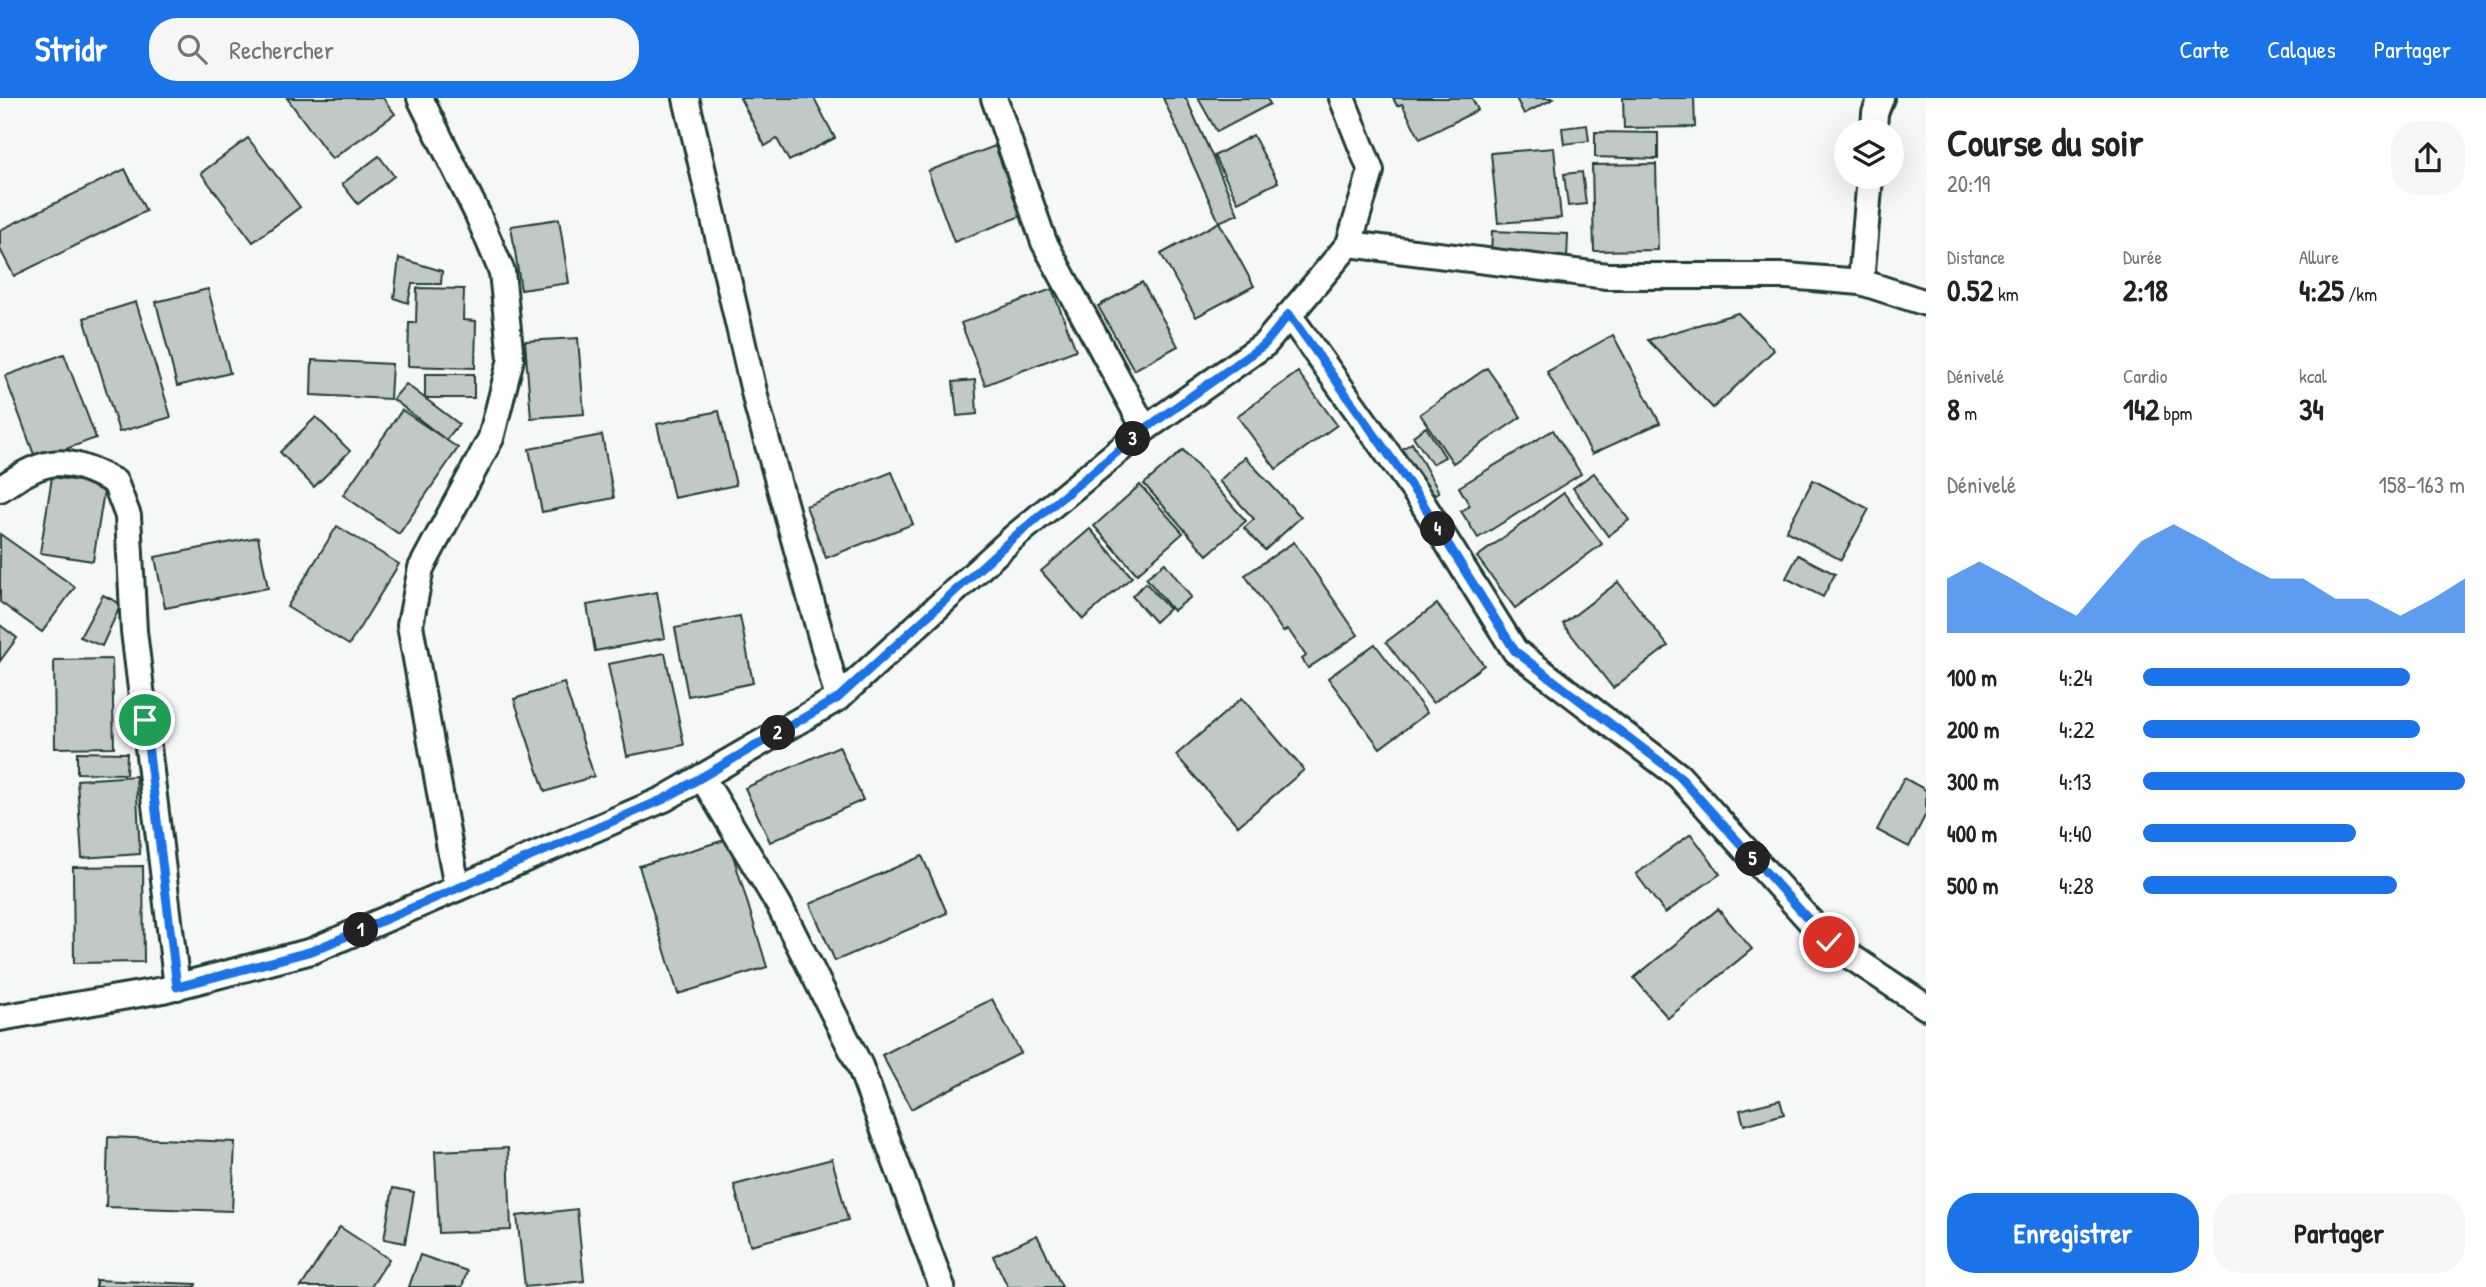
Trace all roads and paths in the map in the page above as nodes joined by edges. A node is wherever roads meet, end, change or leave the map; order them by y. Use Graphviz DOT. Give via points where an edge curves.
graph roads {
  1 [pos="420,98"];
  2 [pos="686,98"];
  3 [pos="994,98"];
  4 [pos="1342,98"];
  5 [pos="1881,98"];
  6 [pos="1875,119"];
  7 [pos="1869,189"];
  8 [pos="1349,244"];
  9 [pos="1861,282"];
  10 [pos="1926,303"];
  11 [pos="1289,314"];
  12 [pos="1145,429"];
  13 [pos="0,489"];
  14 [pos="838,698"];
  15 [pos="702,777"];
  16 [pos="457,888"];
  17 [pos="177,987"];
  18 [pos="1926,1007"];
  19 [pos="0,1018"];
  20 [pos="942,1287"];
  1 -- 16 [label="street" via="502,272 511,359 491,438 421,568 410,625"];
  2 -- 14 [label="street" via="758,409"];
  3 -- 12 [label="street" via="1044,242"];
  4 -- 8 [label="street" via="1371,171"];
  5 -- 6 [label="street"];
  7 -- 9 [label="street"];
  8 -- 9 [label="street" via="1607,276 1787,276"];
  8 -- 11 [label="street"];
  9 -- 10 [label="street"];
  11 -- 12 [label="street" via="1265,344"];
  11 -- 18 [label="street" via="1420,499 1515,651 1679,776 1829,942"];
  12 -- 14 [label="street" via="1014,537"];
  13 -- 17 [label="street" via="23,473 54,462 83,466 115,482 128,516 134,631"];
  14 -- 15 [label="street"];
  15 -- 16 [label="street" via="664,799"];
  15 -- 20 [label="street" via="779,905 860,1066"];
  16 -- 17 [label="street" via="312,951"];
  17 -- 19 [label="street"];
}
